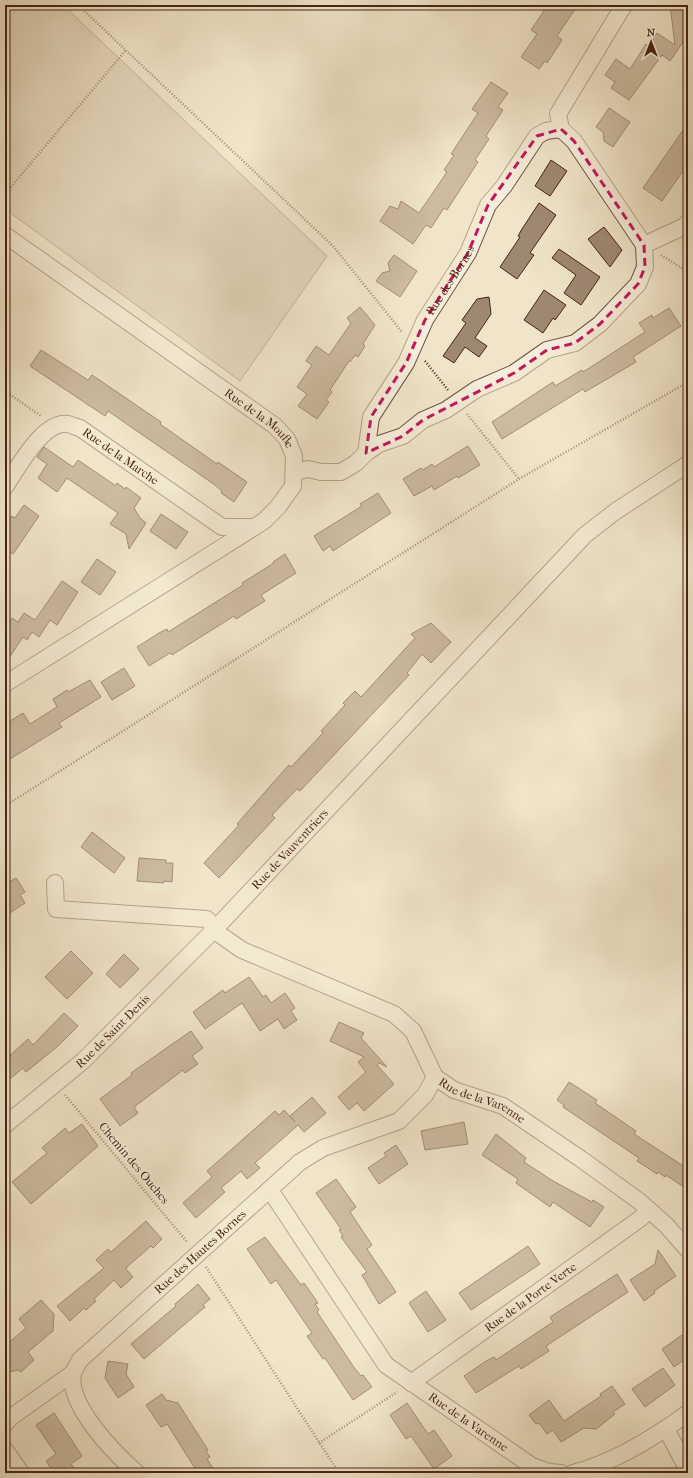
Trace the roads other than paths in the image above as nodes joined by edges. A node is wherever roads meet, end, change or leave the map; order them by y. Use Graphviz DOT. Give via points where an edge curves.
graph roads {
  1 [pos="624,5"];
  2 [pos="561,128"];
  3 [pos="688,222"];
  4 [pos="5,235"];
  5 [pos="644,245"];
  6 [pos="366,453"];
  7 [pos="688,464"];
  8 [pos="294,472"];
  9 [pos="5,487"];
  10 [pos="254,527"];
  11 [pos="5,684"];
  12 [pos="55,883"];
  13 [pos="214,930"];
  14 [pos="435,1077"];
  15 [pos="5,1125"];
  16 [pos="270,1190"];
  17 [pos="649,1210"];
  18 [pos="688,1250"];
  19 [pos="73,1373"];
  20 [pos="411,1383"];
  21 [pos="688,1413"];
  22 [pos="5,1424"];
  23 [pos="666,1429"];
  24 [pos="5,1450"];
  25 [pos="688,1470"];
  26 [pos="21,1473"];
  27 [pos="137,1473"];
  28 [pos="553,1473"];
  29 [pos="573,1473"];
  1 -- 2 [label="street" via="558,114"];
  2 -- 5 [label="street" via="574,141"];
  2 -- 6 [label="street, Rue des Bornes" via="537,136 504,186 488,205 468,252 425,320 406,363 371,417"];
  3 -- 5 [label="street" via="685,226"];
  4 -- 8 [label="street, Rue de la Moufle" via="275,426 287,440 294,456"];
  5 -- 6 [label="street" via="645,267 638,284 600,324 574,343 547,350 514,373 477,390 458,403 423,420 403,436 379,444"];
  6 -- 8 [label="street" via="341,472 308,469"];
  7 -- 13 [label="street, Rue de Vauventriers" via="616,511 586,535"];
  8 -- 10 [label="street, Rue de la Moufle" via="293,486 287,495 264,521"];
  9 -- 10 [label="street, Rue de la Marche" via="38,438 67,424 80,428 222,528"];
  10 -- 11 [label="street, Rue de la Moufle"];
  12 -- 13 [label="street" via="56,909 207,919"];
  13 -- 14 [label="street, Rue de la Varenne" via="242,950 394,1014 413,1031"];
  13 -- 15 [label="street, Rue de Saint-Denis" via="83,1061"];
  14 -- 16 [label="street, Rue des Hautes Bornes" via="425,1095 399,1120 323,1148 300,1162"];
  14 -- 17 [label="street, Rue de la Varenne" via="454,1090 503,1106"];
  16 -- 19 [label="street, Rue des Hautes Bornes" via="85,1354"];
  16 -- 20 [label="street, Rue de la Varenne" via="386,1365"];
  17 -- 18 [label="street, Rue de la Varenne"];
  17 -- 20 [label="street, Rue de la Porte Verte"];
  19 -- 22 [label="street"];
  19 -- 27 [label="street" via="74,1393 100,1436 119,1458"];
  20 -- 28 [label="street, Rue de la Varenne" via="532,1466"];
  21 -- 23 [label="street"];
  23 -- 25 [label="street"];
  23 -- 29 [label="street" via="595,1468"];
  24 -- 26 [label="street"];
}
